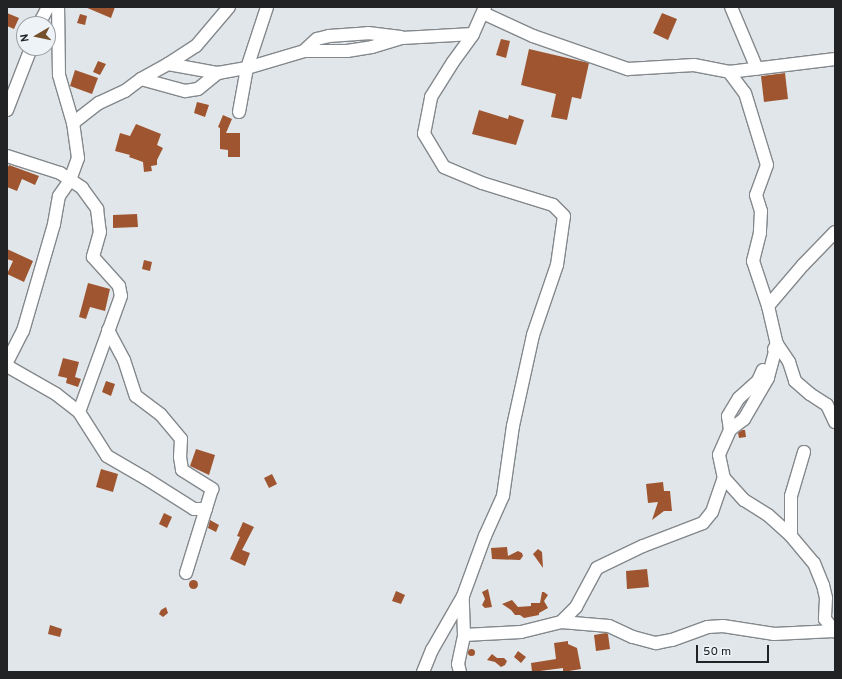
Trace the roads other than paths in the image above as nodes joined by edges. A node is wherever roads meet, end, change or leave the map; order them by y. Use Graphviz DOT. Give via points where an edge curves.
graph roads {
  1 [pos="48,7"];
  2 [pos="58,7"];
  3 [pos="229,7"];
  4 [pos="266,7"];
  5 [pos="731,7"];
  6 [pos="484,10"];
  7 [pos="43,16"];
  8 [pos="473,34"];
  9 [pos="28,56"];
  10 [pos="835,59"];
  11 [pos="168,64"];
  12 [pos="247,68"];
  13 [pos="757,68"];
  14 [pos="729,72"];
  15 [pos="218,73"];
  16 [pos="141,78"];
  17 [pos="7,110"];
  18 [pos="239,112"];
  19 [pos="74,123"];
  20 [pos="7,156"];
  21 [pos="70,180"];
  22 [pos="835,232"];
  23 [pos="768,306"];
  24 [pos="108,330"];
  25 [pos="777,344"];
  26 [pos="7,362"];
  27 [pos="7,366"];
  28 [pos="756,400"];
  29 [pos="735,404"];
  30 [pos="79,412"];
  31 [pos="835,422"];
  32 [pos="730,430"];
  33 [pos="804,452"];
  34 [pos="724,478"];
  35 [pos="206,509"];
  36 [pos="791,536"];
  37 [pos="186,573"];
  38 [pos="463,596"];
  39 [pos="561,622"];
  40 [pos="834,631"];
  41 [pos="464,635"];
  42 [pos="424,672"];
  43 [pos="460,672"];
  1 -- 7 [label="street"];
  2 -- 19 [label="street" via="59,76"];
  3 -- 11 [label="street" via="196,46"];
  4 -- 12 [label="street"];
  5 -- 13 [label="street"];
  6 -- 8 [label="street"];
  6 -- 14 [label="street" via="533,36 628,69 694,65"];
  8 -- 12 [label="street" via="402,38 347,51 304,51"];
  8 -- 38 [label="street" via="431,97 424,134 444,167 482,183 553,205 564,216 557,265 533,335 513,426 503,496"];
  9 -- 17 [label="street"];
  10 -- 13 [label="street"];
  11 -- 15 [label="street"];
  11 -- 16 [label="street"];
  12 -- 15 [label="street"];
  12 -- 18 [label="street"];
  13 -- 14 [label="street"];
  14 -- 23 [label="street" via="744,93 767,165 756,195 761,211 760,233 753,261"];
  15 -- 16 [label="street" via="198,89 185,91"];
  16 -- 19 [label="street" via="126,91 99,103"];
  19 -- 21 [label="street" via="78,158"];
  20 -- 21 [label="street" via="60,174"];
  21 -- 24 [label="street" via="82,188 97,209 100,232 93,257 119,286 121,296"];
  21 -- 26 [label="street" via="59,196 54,224 23,331"];
  22 -- 23 [label="street"];
  23 -- 25 [label="street"];
  24 -- 30 [label="street"];
  24 -- 35 [label="street" via="124,360 136,396 161,415 181,439 182,470 212,489"];
  25 -- 28 [label="street" via="768,378"];
  25 -- 29 [label="street" via="758,381"];
  25 -- 31 [label="street" via="789,362 795,381 827,405"];
  27 -- 30 [label="street" via="56,394"];
  28 -- 29 [label="street"];
  28 -- 32 [label="street" via="744,419"];
  29 -- 32 [label="street" via="728,416"];
  30 -- 35 [label="street" via="107,456 194,509"];
  32 -- 34 [label="street" via="720,455"];
  33 -- 36 [label="street" via="792,496"];
  34 -- 36 [label="street" via="744,500 768,515"];
  34 -- 39 [label="street" via="712,512 703,523 597,568 576,607"];
  35 -- 37 [label="street"];
  36 -- 40 [label="street" via="814,563 826,598 825,619"];
  38 -- 41 [label="street"];
  38 -- 42 [label="street" via="432,650"];
  39 -- 40 [label="street" via="609,626 633,637 656,642 672,640 708,627 723,626 774,634"];
  39 -- 41 [label="street" via="522,632"];
  41 -- 43 [label="street" via="458,664"];
}
